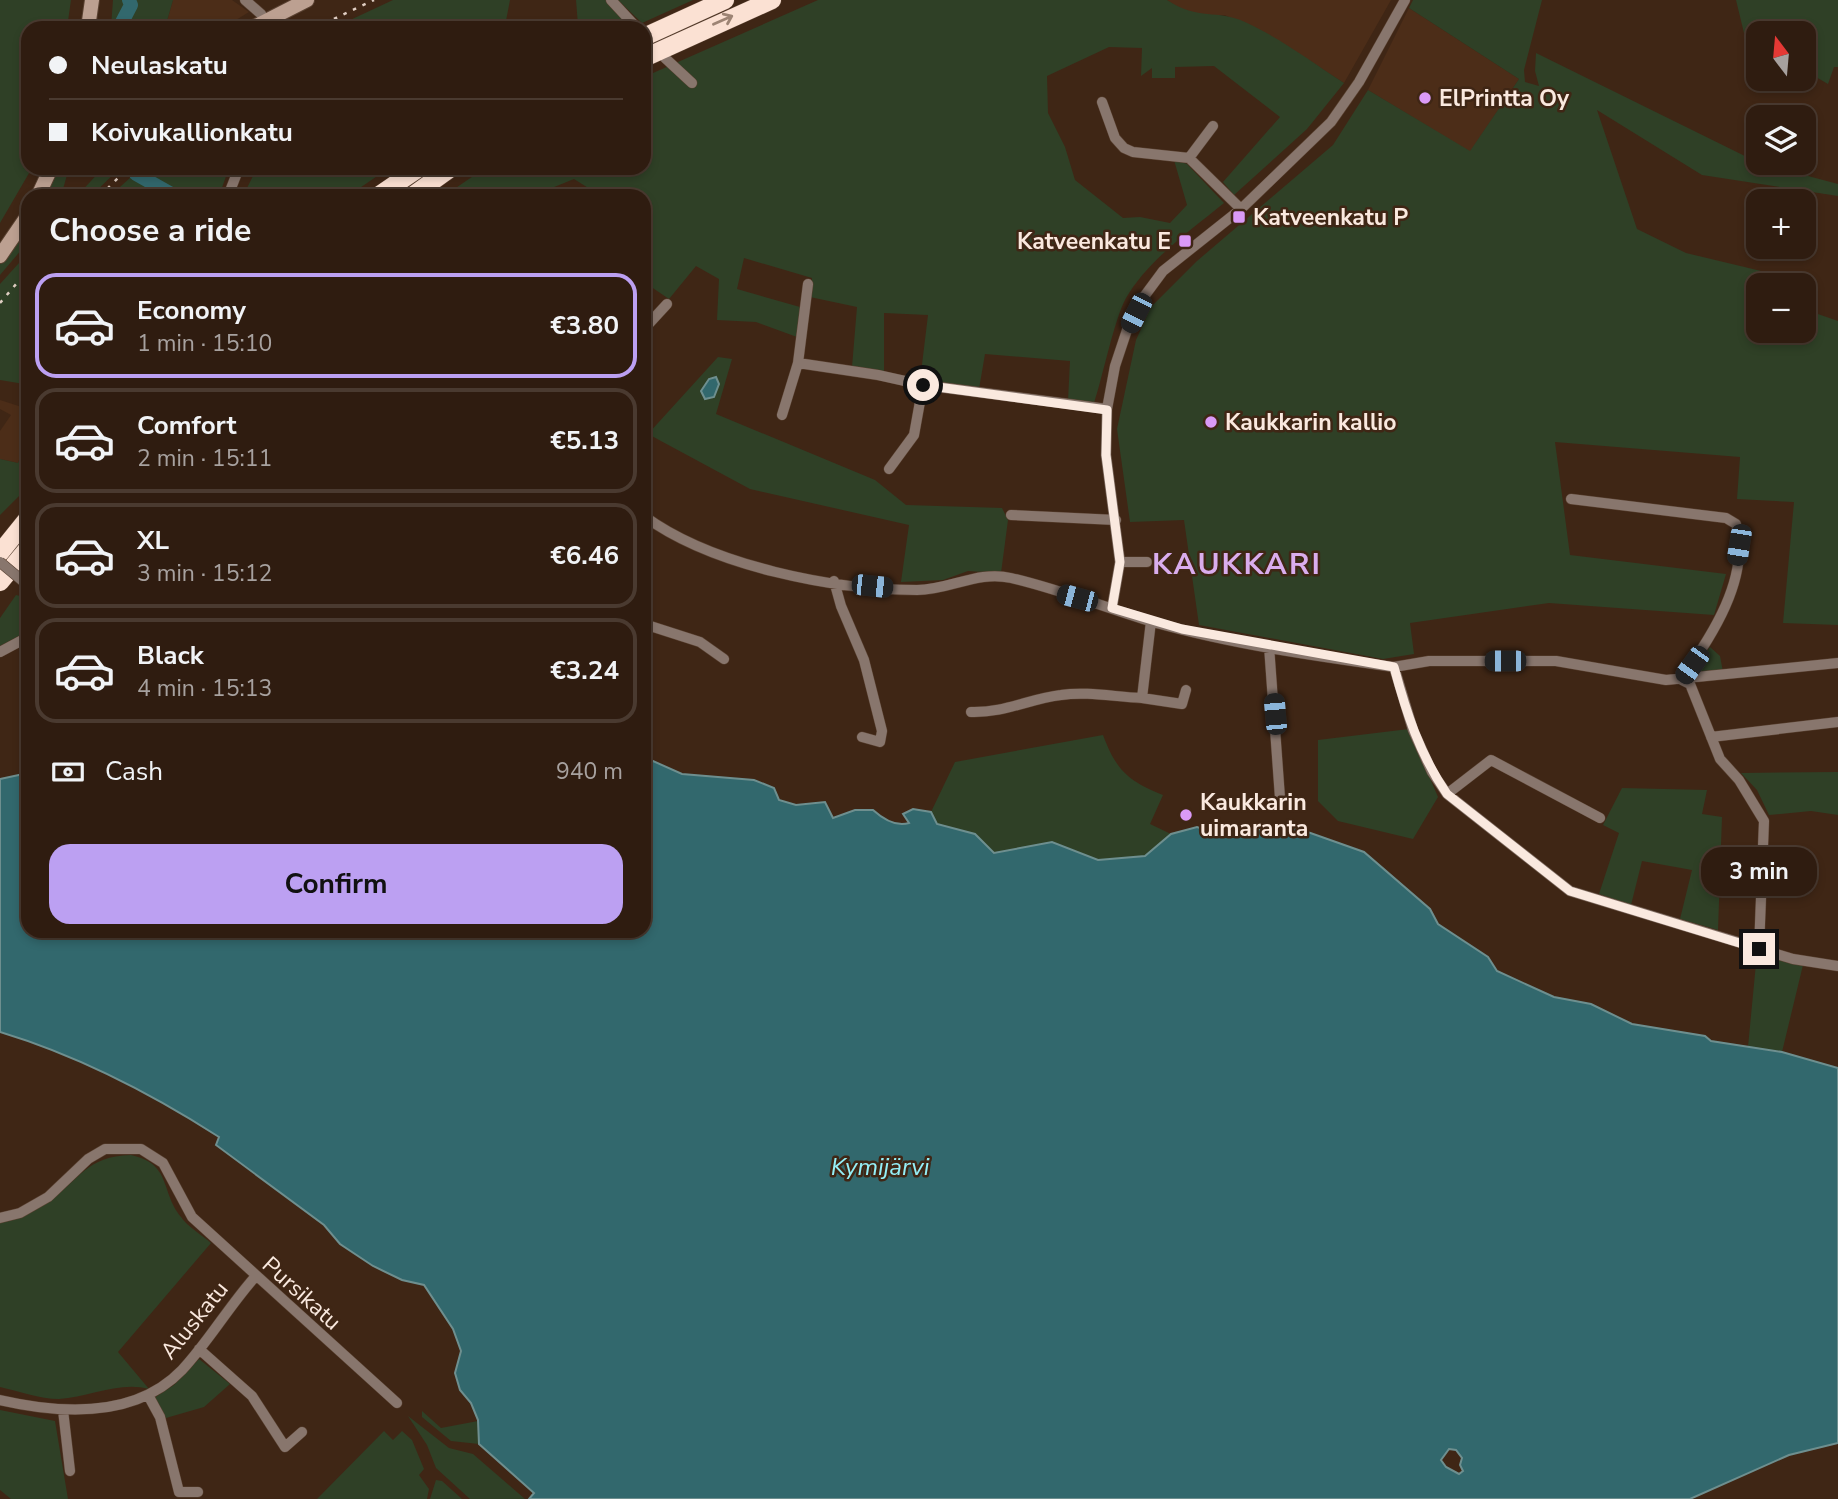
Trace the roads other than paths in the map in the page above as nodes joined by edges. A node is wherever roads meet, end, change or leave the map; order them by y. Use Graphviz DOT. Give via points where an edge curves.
graph roads {
  1 [pos="92,0"];
  2 [pos="245,0"];
  3 [pos="307,0"];
  4 [pos="611,0"];
  5 [pos="725,0"];
  6 [pos="772,0"];
  7 [pos="1405,0"];
  8 [pos="89,21"];
  9 [pos="259,21"];
  10 [pos="271,21"];
  11 [pos="630,21"];
  12 [pos="651,34"];
  13 [pos="651,55"];
  14 [pos="665,58"];
  15 [pos="692,83"];
  16 [pos="1102,102"];
  17 [pos="1213,126"];
  18 [pos="1189,158"];
  19 [pos="409,175"];
  20 [pos="441,175"];
  21 [pos="388,189"];
  22 [pos="422,189"];
  23 [pos="1241,209"];
  24 [pos="21,225"];
  25 [pos="0,256"];
  26 [pos="808,284"];
  27 [pos="667,304"];
  28 [pos="651,321"];
  29 [pos="798,363"];
  30 [pos="923,385"];
  31 [pos="1107,410"];
  32 [pos="782,415"];
  33 [pos="889,469"];
  34 [pos="1571,499"];
  35 [pos="1012,515"];
  36 [pos="1116,520"];
  37 [pos="651,521"];
  38 [pos="21,527"];
  39 [pos="0,553"];
  40 [pos="21,556"];
  41 [pos="0,562"];
  42 [pos="1120,562"];
  43 [pos="1147,562"];
  44 [pos="21,580"];
  45 [pos="834,581"];
  46 [pos="0,582"];
  47 [pos="1112,608"];
  48 [pos="1152,621"];
  49 [pos="651,626"];
  50 [pos="21,641"];
  51 [pos="1269,646"];
  52 [pos="0,652"];
  53 [pos="724,659"];
  54 [pos="1838,663"];
  55 [pos="1394,667"];
  56 [pos="1681,680"];
  57 [pos="1186,690"];
  58 [pos="1142,698"];
  59 [pos="971,712"];
  60 [pos="1838,722"];
  61 [pos="862,737"];
  62 [pos="1711,737"];
  63 [pos="1447,794"];
  64 [pos="1280,798"];
  65 [pos="1600,818"];
  66 [pos="1759,949"];
  67 [pos="1838,966"];
  68 [pos="0,1218"];
  69 [pos="255,1277"];
  70 [pos="199,1349"];
  71 [pos="148,1395"];
  72 [pos="0,1400"];
  73 [pos="397,1402"];
  74 [pos="63,1410"];
  75 [pos="302,1432"];
  76 [pos="70,1471"];
  77 [pos="198,1492"];
  1 -- 8 [label="main road"];
  2 -- 9 [label="street"];
  3 -- 10 [label="main road"];
  4 -- 11 [label="street"];
  5 -- 12 [label="highway"];
  13 -- 6 [label="highway, one-way"];
  7 -- 23 [label="street" via="1331,122"];
  14 -- 15 [label="street"];
  16 -- 18 [label="street" via="1115,138 1124,148"];
  17 -- 18 [label="street"];
  18 -- 23 [label="street"];
  19 -- 21 [label="highway"];
  20 -- 22 [label="highway"];
  23 -- 31 [label="street" via="1163,271 1143,298 1115,366"];
  24 -- 25 [label="main road"];
  26 -- 29 [label="street"];
  27 -- 28 [label="street"];
  29 -- 30 [label="street"];
  29 -- 32 [label="street"];
  30 -- 31 [label="street"];
  30 -- 33 [label="street" via="914,435"];
  31 -- 36 [label="street" via="1106,455"];
  34 -- 56 [label="street" via="1726,518 1735,524 1739,545 1730,597 1712,637"];
  35 -- 36 [label="street"];
  36 -- 42 [label="street"];
  37 -- 45 [label="street" via="667,533 730,559 785,575"];
  38 -- 39 [label="highway"];
  40 -- 46 [label="highway"];
  41 -- 44 [label="street, bridge"];
  42 -- 43 [label="street"];
  42 -- 47 [label="street"];
  45 -- 47 [label="street" via="919,590 990,575"];
  45 -- 61 [label="street" via="864,660 882,731 880,742"];
  47 -- 48 [label="street"];
  48 -- 51 [label="street"];
  48 -- 58 [label="street"];
  49 -- 53 [label="street" via="700,642"];
  50 -- 52 [label="street"];
  51 -- 55 [label="street"];
  51 -- 64 [label="street"];
  54 -- 56 [label="street"];
  55 -- 56 [label="street" via="1429,661 1556,661"];
  55 -- 63 [label="street" via="1413,730"];
  56 -- 62 [label="street" via="1690,684"];
  57 -- 58 [label="street" via="1182,704"];
  58 -- 59 [label="street" via="1076,693 999,712"];
  60 -- 62 [label="street"];
  62 -- 66 [label="street" via="1720,759 1740,780 1764,821"];
  63 -- 65 [label="street" via="1491,760"];
  63 -- 66 [label="street" via="1570,891"];
  66 -- 67 [label="street" via="1793,960"];
  68 -- 69 [label="street, Pursikatu" via="48,1197 88,1159 106,1149 141,1149 163,1163 186,1208"];
  69 -- 70 [label="street, Aluskatu"];
  69 -- 73 [label="street, Pursikatu"];
  70 -- 71 [label="street, Aluskatu" via="181,1371"];
  70 -- 75 [label="street" via="252,1396 285,1447"];
  71 -- 74 [label="street, Aluskatu" via="110,1407"];
  71 -- 77 [label="street" via="160,1417 179,1492"];
  72 -- 74 [label="street, Aluskatu"];
  74 -- 76 [label="street"];
}
